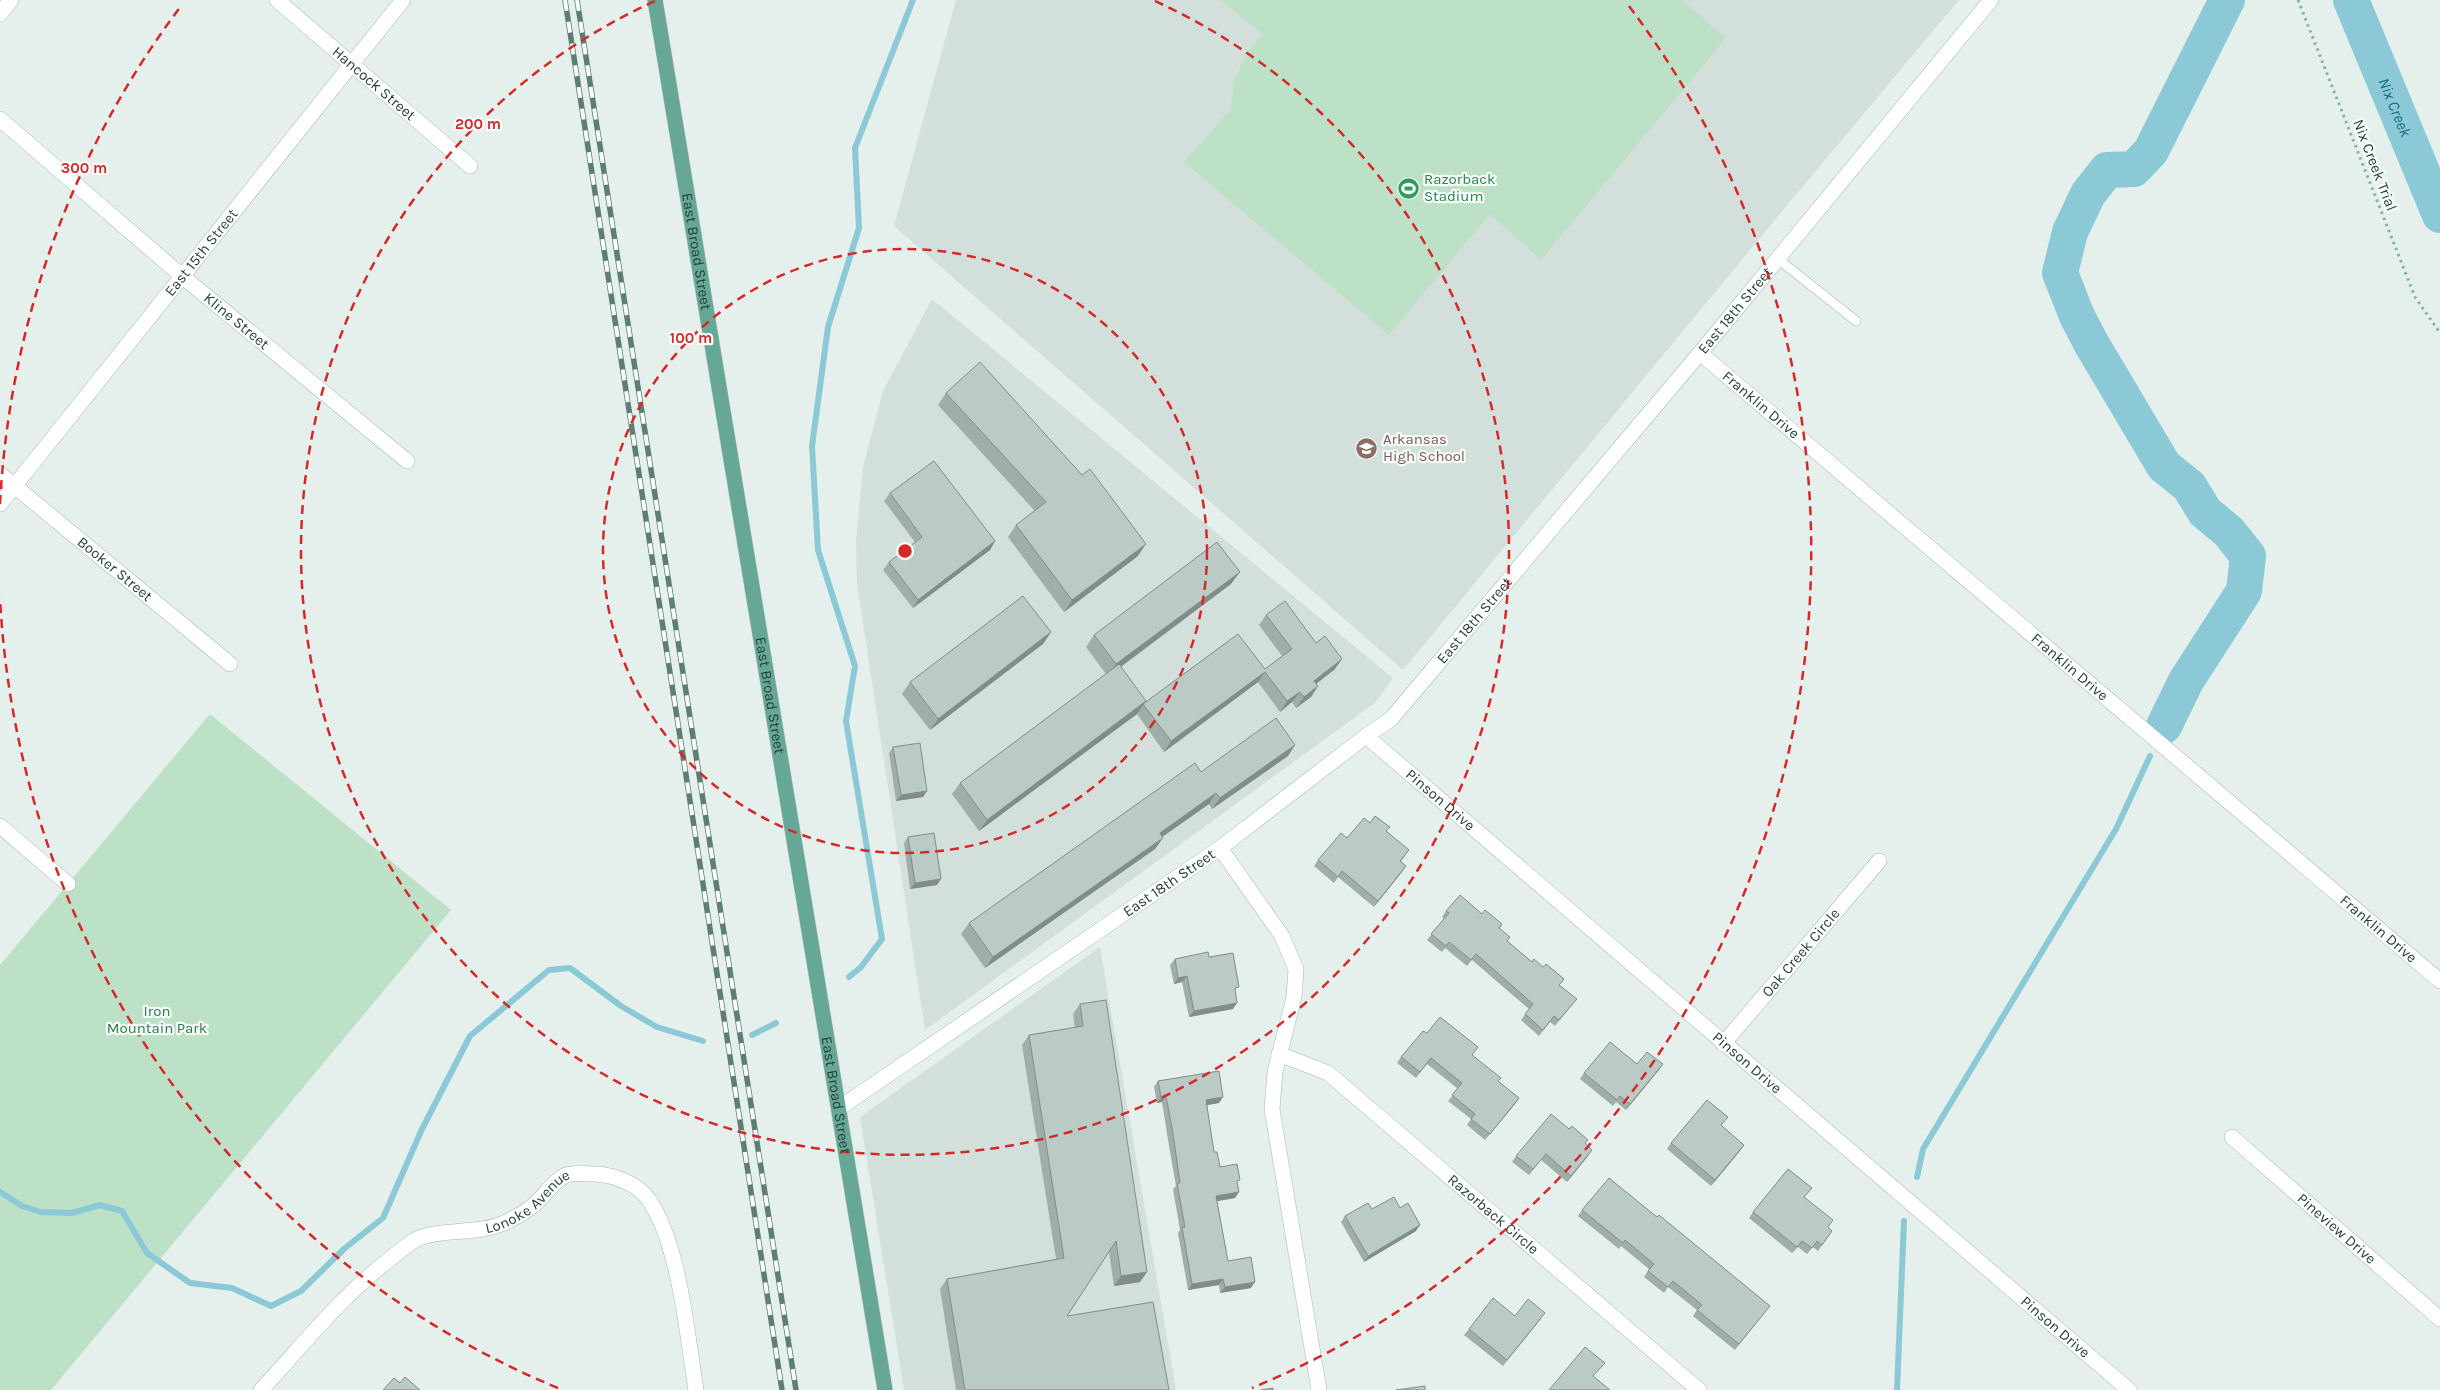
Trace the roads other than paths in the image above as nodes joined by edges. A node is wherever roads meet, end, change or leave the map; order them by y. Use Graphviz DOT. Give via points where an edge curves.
graph roads {
  1 [pos="11,0"];
  2 [pos="277,0"];
  3 [pos="403,0"];
  4 [pos="656,0"];
  5 [pos="1991,0"];
  6 [pos="0,14"];
  7 [pos="351,63"];
  8 [pos="0,119"];
  9 [pos="470,166"];
  10 [pos="1778,259"];
  11 [pos="183,276"];
  12 [pos="1856,321"];
  13 [pos="1700,353"];
  14 [pos="407,462"];
  15 [pos="0,474"];
  16 [pos="15,487"];
  17 [pos="0,504"];
  18 [pos="230,664"];
  19 [pos="1366,736"];
  20 [pos="0,826"];
  21 [pos="1220,848"];
  22 [pos="1879,861"];
  23 [pos="68,884"];
  24 [pos="2440,981"];
  25 [pos="1724,1044"];
  26 [pos="1279,1054"];
  27 [pos="838,1109"];
  28 [pos="2232,1137"];
  29 [pos="2440,1319"];
  30 [pos="261,1390"];
  31 [pos="696,1390"];
  32 [pos="885,1390"];
  33 [pos="1319,1390"];
  34 [pos="1699,1390"];
  35 [pos="2129,1390"];
  1 -- 6 [label="street"];
  2 -- 7 [label="street, Hancock Street"];
  3 -- 7 [label="street, East 15th Street"];
  4 -- 27 [label="main road, East Broad Street"];
  5 -- 10 [label="street, East 18th Street"];
  7 -- 9 [label="street, Hancock Street"];
  7 -- 11 [label="street, East 15th Street"];
  8 -- 11 [label="street, Kline Street"];
  10 -- 12 [label="lane"];
  10 -- 13 [label="street, East 18th Street"];
  11 -- 14 [label="street, Kline Street"];
  11 -- 16 [label="street, East 15th Street"];
  13 -- 19 [label="street, East 18th Street" via="1391,720"];
  13 -- 24 [label="street, Franklin Drive"];
  15 -- 16 [label="street, Booker Street"];
  16 -- 17 [label="street, East 15th Street"];
  16 -- 18 [label="street, Booker Street"];
  19 -- 21 [label="street, East 18th Street"];
  19 -- 25 [label="street, Pinson Drive"];
  20 -- 23 [label="street"];
  21 -- 26 [label="street" via="1282,936 1296,969 1294,997"];
  21 -- 27 [label="street, East 18th Street"];
  22 -- 25 [label="street, Oak Creek Circle"];
  25 -- 35 [label="street, Pinson Drive"];
  26 -- 33 [label="street" via="1274,1072 1272,1109"];
  26 -- 34 [label="street, Razorback Circle" via="1328,1073"];
  27 -- 32 [label="main road, East Broad Street"];
  28 -- 29 [label="street, Pineview Drive"];
  30 -- 31 [label="street, Lonoke Avenue" via="365,1279 416,1239 495,1227 536,1204 564,1176 575,1173 620,1178 648,1199 662,1229 678,1279"];
}
